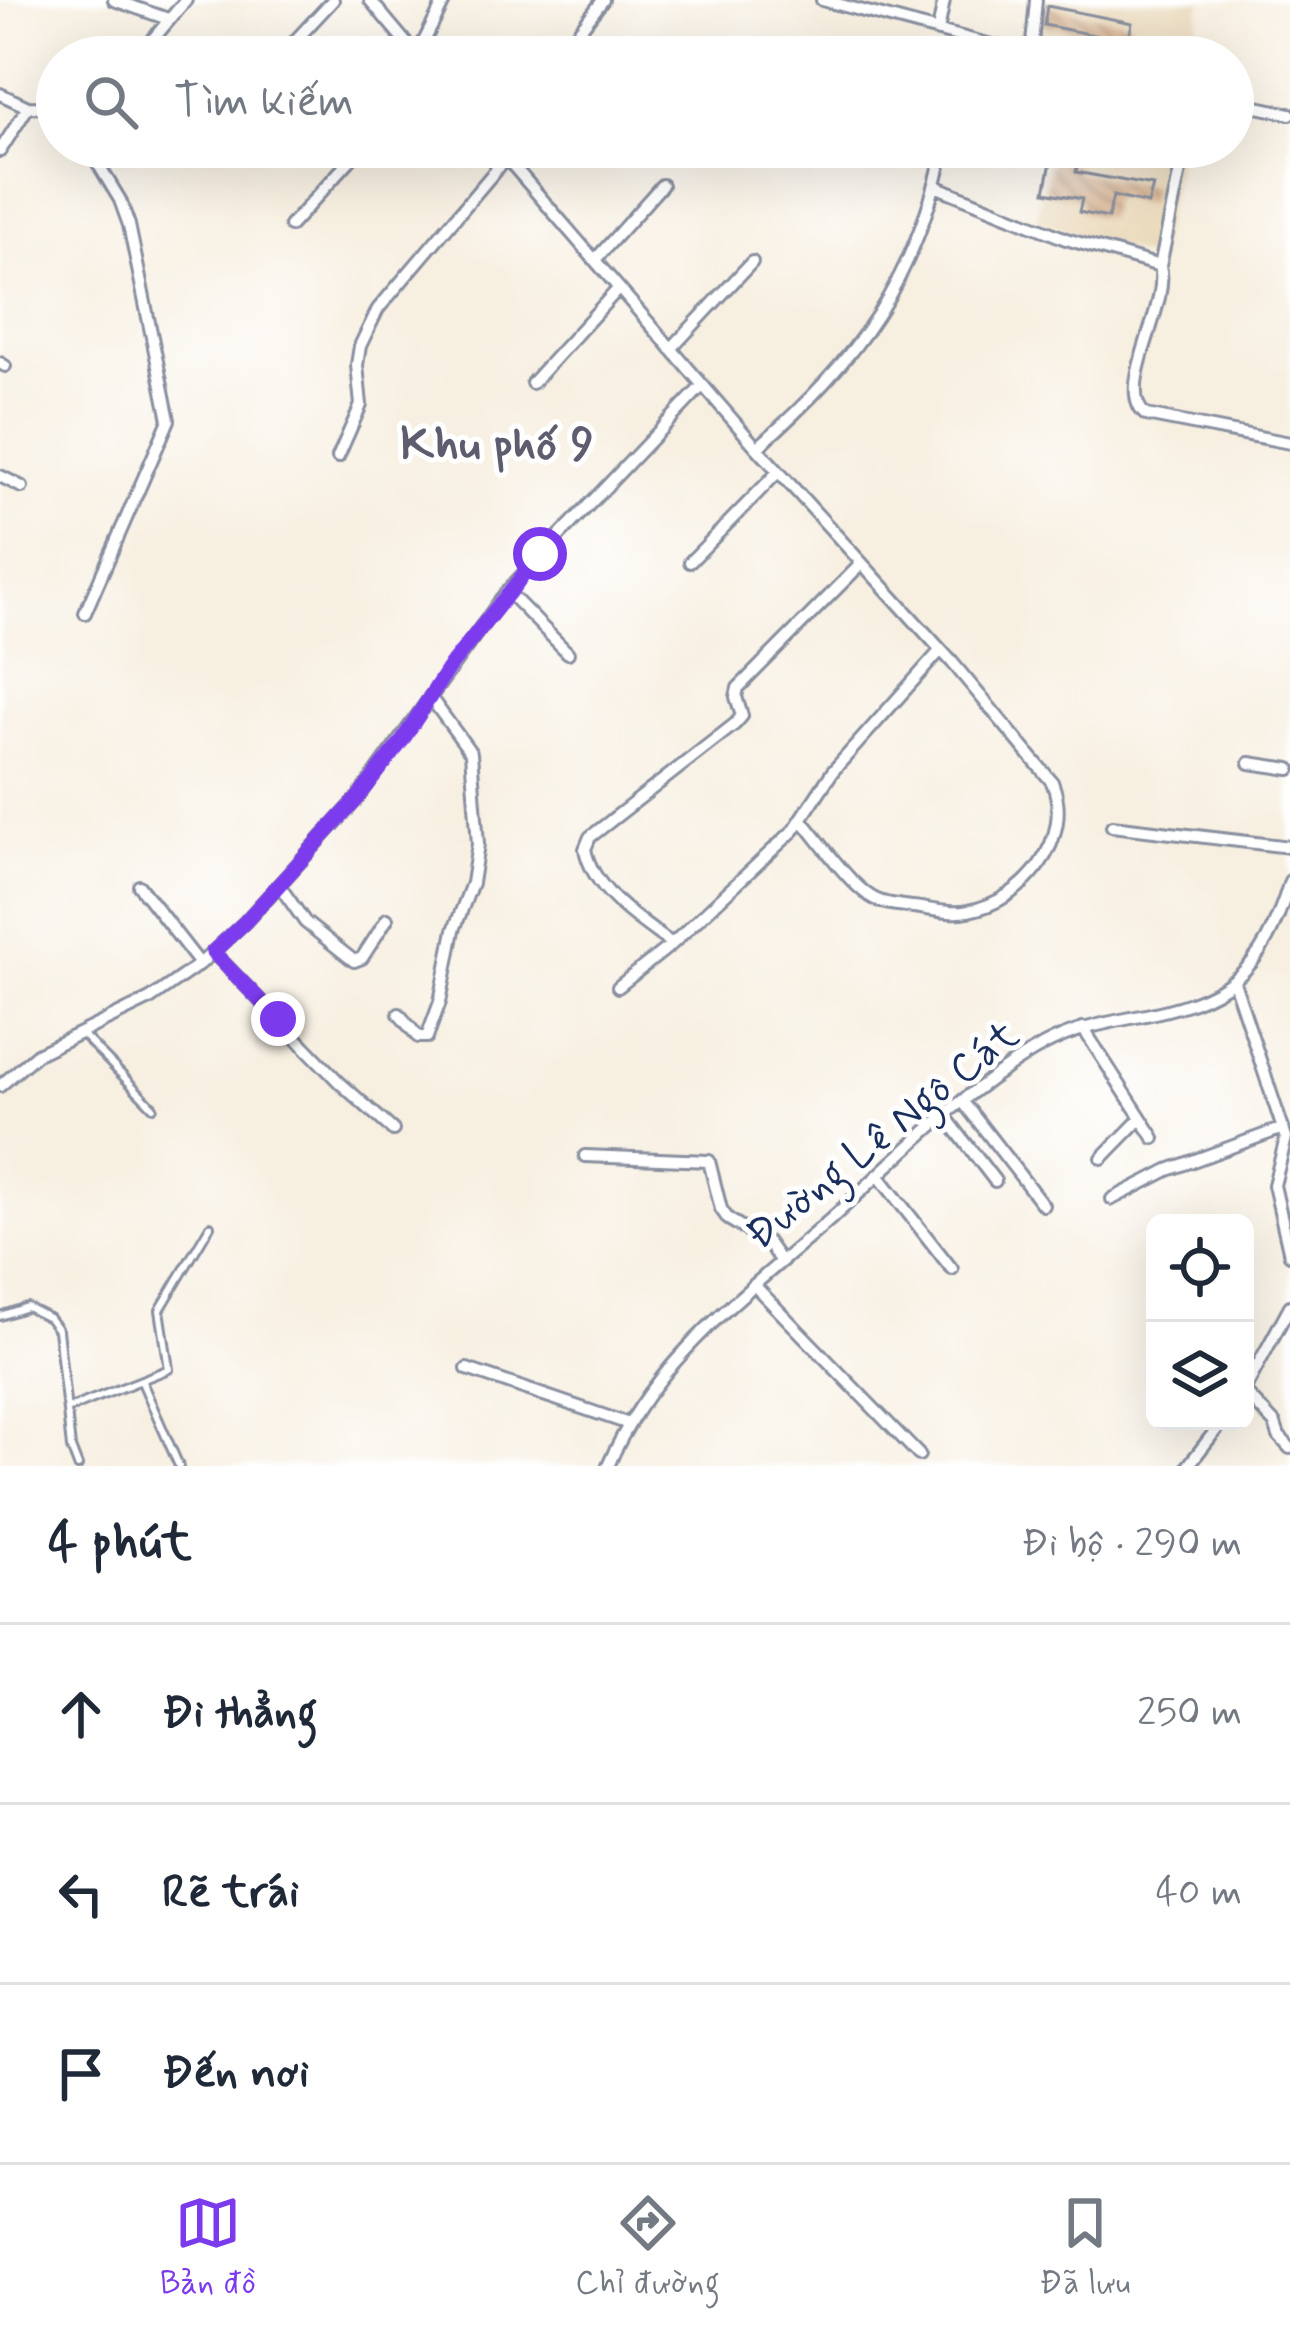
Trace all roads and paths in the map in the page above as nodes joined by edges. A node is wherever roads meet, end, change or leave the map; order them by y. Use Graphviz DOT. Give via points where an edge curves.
graph roads {
  1 [pos="114,0"];
  2 [pos="186,0"];
  3 [pos="333,0"];
  4 [pos="370,0"];
  5 [pos="445,0"];
  6 [pos="603,0"];
  7 [pos="822,0"];
  8 [pos="944,0"];
  9 [pos="1036,0"];
  10 [pos="169,19"];
  11 [pos="938,31"];
  12 [pos="155,36"];
  13 [pos="300,36"];
  14 [pos="401,36"];
  15 [pos="428,36"];
  16 [pos="575,36"];
  17 [pos="957,36"];
  18 [pos="1035,36"];
  19 [pos="0,94"];
  20 [pos="1254,106"];
  21 [pos="28,107"];
  22 [pos="36,107"];
  23 [pos="1290,114"];
  24 [pos="0,151"];
  25 [pos="101,168"];
  26 [pos="343,168"];
  27 [pos="498,168"];
  28 [pos="515,168"];
  29 [pos="939,168"];
  30 [pos="1181,168"];
  31 [pos="662,185"];
  32 [pos="935,186"];
  33 [pos="290,226"];
  34 [pos="595,260"];
  35 [pos="752,262"];
  36 [pos="1160,266"];
  37 [pos="619,288"];
  38 [pos="670,349"];
  39 [pos="532,383"];
  40 [pos="702,386"];
  41 [pos="1290,442"];
  42 [pos="757,448"];
  43 [pos="338,458"];
  44 [pos="778,472"];
  45 [pos="0,476"];
  46 [pos="22,487"];
  47 [pos="690,562"];
  48 [pos="862,563"];
  49 [pos="507,591"];
  50 [pos="85,613"];
  51 [pos="940,651"];
  52 [pos="568,653"];
  53 [pos="430,697"];
  54 [pos="1250,763"];
  55 [pos="1290,769"];
  56 [pos="801,819"];
  57 [pos="1112,826"];
  58 [pos="1290,847"];
  59 [pos="1290,880"];
  60 [pos="279,885"];
  61 [pos="140,886"];
  62 [pos="387,919"];
  63 [pos="672,944"];
  64 [pos="213,952"];
  65 [pos="200,964"];
  66 [pos="1234,982"];
  67 [pos="618,987"];
  68 [pos="398,1014"];
  69 [pos="1083,1028"];
  70 [pos="81,1033"];
  71 [pos="0,1086"];
  72 [pos="963,1102"];
  73 [pos="153,1107"];
  74 [pos="946,1116"];
  75 [pos="1141,1118"];
  76 [pos="1283,1128"];
  77 [pos="393,1130"];
  78 [pos="1154,1138"];
  79 [pos="1288,1150"];
  80 [pos="585,1156"];
  81 [pos="1102,1158"];
  82 [pos="878,1175"];
  83 [pos="995,1181"];
  84 [pos="1112,1199"];
  85 [pos="1043,1205"];
  86 [pos="210,1226"];
  87 [pos="1290,1256"];
  88 [pos="781,1262"];
  89 [pos="952,1268"];
  90 [pos="754,1286"];
  91 [pos="1290,1306"];
  92 [pos="0,1316"];
  93 [pos="467,1369"];
  94 [pos="1254,1373"];
  95 [pos="142,1382"];
  96 [pos="1254,1400"];
  97 [pos="68,1409"];
  98 [pos="629,1424"];
  99 [pos="1275,1424"];
  100 [pos="1216,1430"];
  101 [pos="1290,1436"];
  102 [pos="1290,1448"];
  103 [pos="919,1455"];
  104 [pos="78,1466"];
  105 [pos="179,1466"];
  106 [pos="608,1466"];
  107 [pos="1188,1466"];
  1 -- 10 [label="street"];
  2 -- 10 [label="street"];
  3 -- 13 [label="street"];
  4 -- 14 [label="street"];
  5 -- 15 [label="street"];
  6 -- 16 [label="street"];
  7 -- 11 [label="street"];
  8 -- 11 [label="street"];
  9 -- 18 [label="street"];
  10 -- 12 [label="street"];
  11 -- 17 [label="street"];
  19 -- 21 [label="street"];
  20 -- 23 [label="street"];
  21 -- 22 [label="street"];
  21 -- 24 [label="street"];
  25 -- 50 [label="street" via="129,225 169,420"];
  26 -- 33 [label="street"];
  27 -- 43 [label="street" via="378,309 360,346 361,405"];
  28 -- 34 [label="street"];
  29 -- 32 [label="street"];
  30 -- 36 [label="street"];
  31 -- 34 [label="street"];
  32 -- 36 [label="street"];
  32 -- 42 [label="street" via="893,293 860,344"];
  34 -- 37 [label="street"];
  35 -- 38 [label="street"];
  36 -- 41 [label="street" via="1133,393 1139,410"];
  37 -- 38 [label="street"];
  37 -- 39 [label="street"];
  38 -- 40 [label="street"];
  40 -- 42 [label="street"];
  40 -- 49 [label="street"];
  42 -- 44 [label="street"];
  44 -- 47 [label="street"];
  44 -- 48 [label="street"];
  45 -- 46 [label="street"];
  48 -- 51 [label="street"];
  48 -- 63 [label="street" via="738,688 742,716 735,724 590,838 585,849 596,879"];
  49 -- 52 [label="street"];
  49 -- 53 [label="street"];
  51 -- 56 [label="street" via="833,770"];
  51 -- 56 [label="street" via="1052,782 1060,811 1040,867 1013,894 969,911 881,902"];
  53 -- 60 [label="street" via="357,799"];
  53 -- 68 [label="street" via="471,753 476,862 427,1037"];
  54 -- 55 [label="street"];
  56 -- 63 [label="street"];
  57 -- 58 [label="street"];
  59 -- 66 [label="street" via="1262,950"];
  60 -- 62 [label="street" via="305,922 354,961"];
  60 -- 64 [label="street"];
  61 -- 65 [label="street"];
  63 -- 67 [label="street"];
  64 -- 65 [label="street"];
  64 -- 77 [label="street"];
  65 -- 70 [label="street" via="150,1000"];
  66 -- 69 [label="street, Đường Lê Ngô Cát" via="1162,1012"];
  66 -- 76 [label="street"];
  69 -- 72 [label="street, Đường Lê Ngô Cát" via="1043,1045"];
  69 -- 75 [label="street"];
  70 -- 71 [label="street" via="37,1054"];
  70 -- 73 [label="lane"];
  72 -- 74 [label="street, Đường Lê Ngô Cát"];
  72 -- 85 [label="street"];
  74 -- 82 [label="street, Đường Lê Ngô Cát"];
  74 -- 83 [label="street"];
  75 -- 78 [label="street"];
  75 -- 81 [label="street"];
  76 -- 79 [label="street"];
  76 -- 84 [label="street"];
  79 -- 87 [label="street" via="1274,1184"];
  80 -- 88 [label="street" via="709,1161 721,1210"];
  82 -- 88 [label="street, Đường Lê Ngô Cát"];
  82 -- 89 [label="street"];
  86 -- 95 [label="lane" via="160,1310 169,1369"];
  88 -- 90 [label="street, Đường Lê Ngô Cát"];
  90 -- 98 [label="street, Đường Lê Ngô Cát" via="710,1320"];
  90 -- 103 [label="street"];
  91 -- 94 [label="street"];
  92 -- 97 [label="lane" via="27,1307 58,1330"];
  93 -- 98 [label="street"];
  95 -- 97 [label="lane"];
  95 -- 105 [label="lane"];
  96 -- 99 [label="street"];
  97 -- 104 [label="lane"];
  98 -- 106 [label="street, Đường Lê Ngô Cát"];
  99 -- 101 [label="street"];
  99 -- 102 [label="street"];
  100 -- 107 [label="street"];
}
